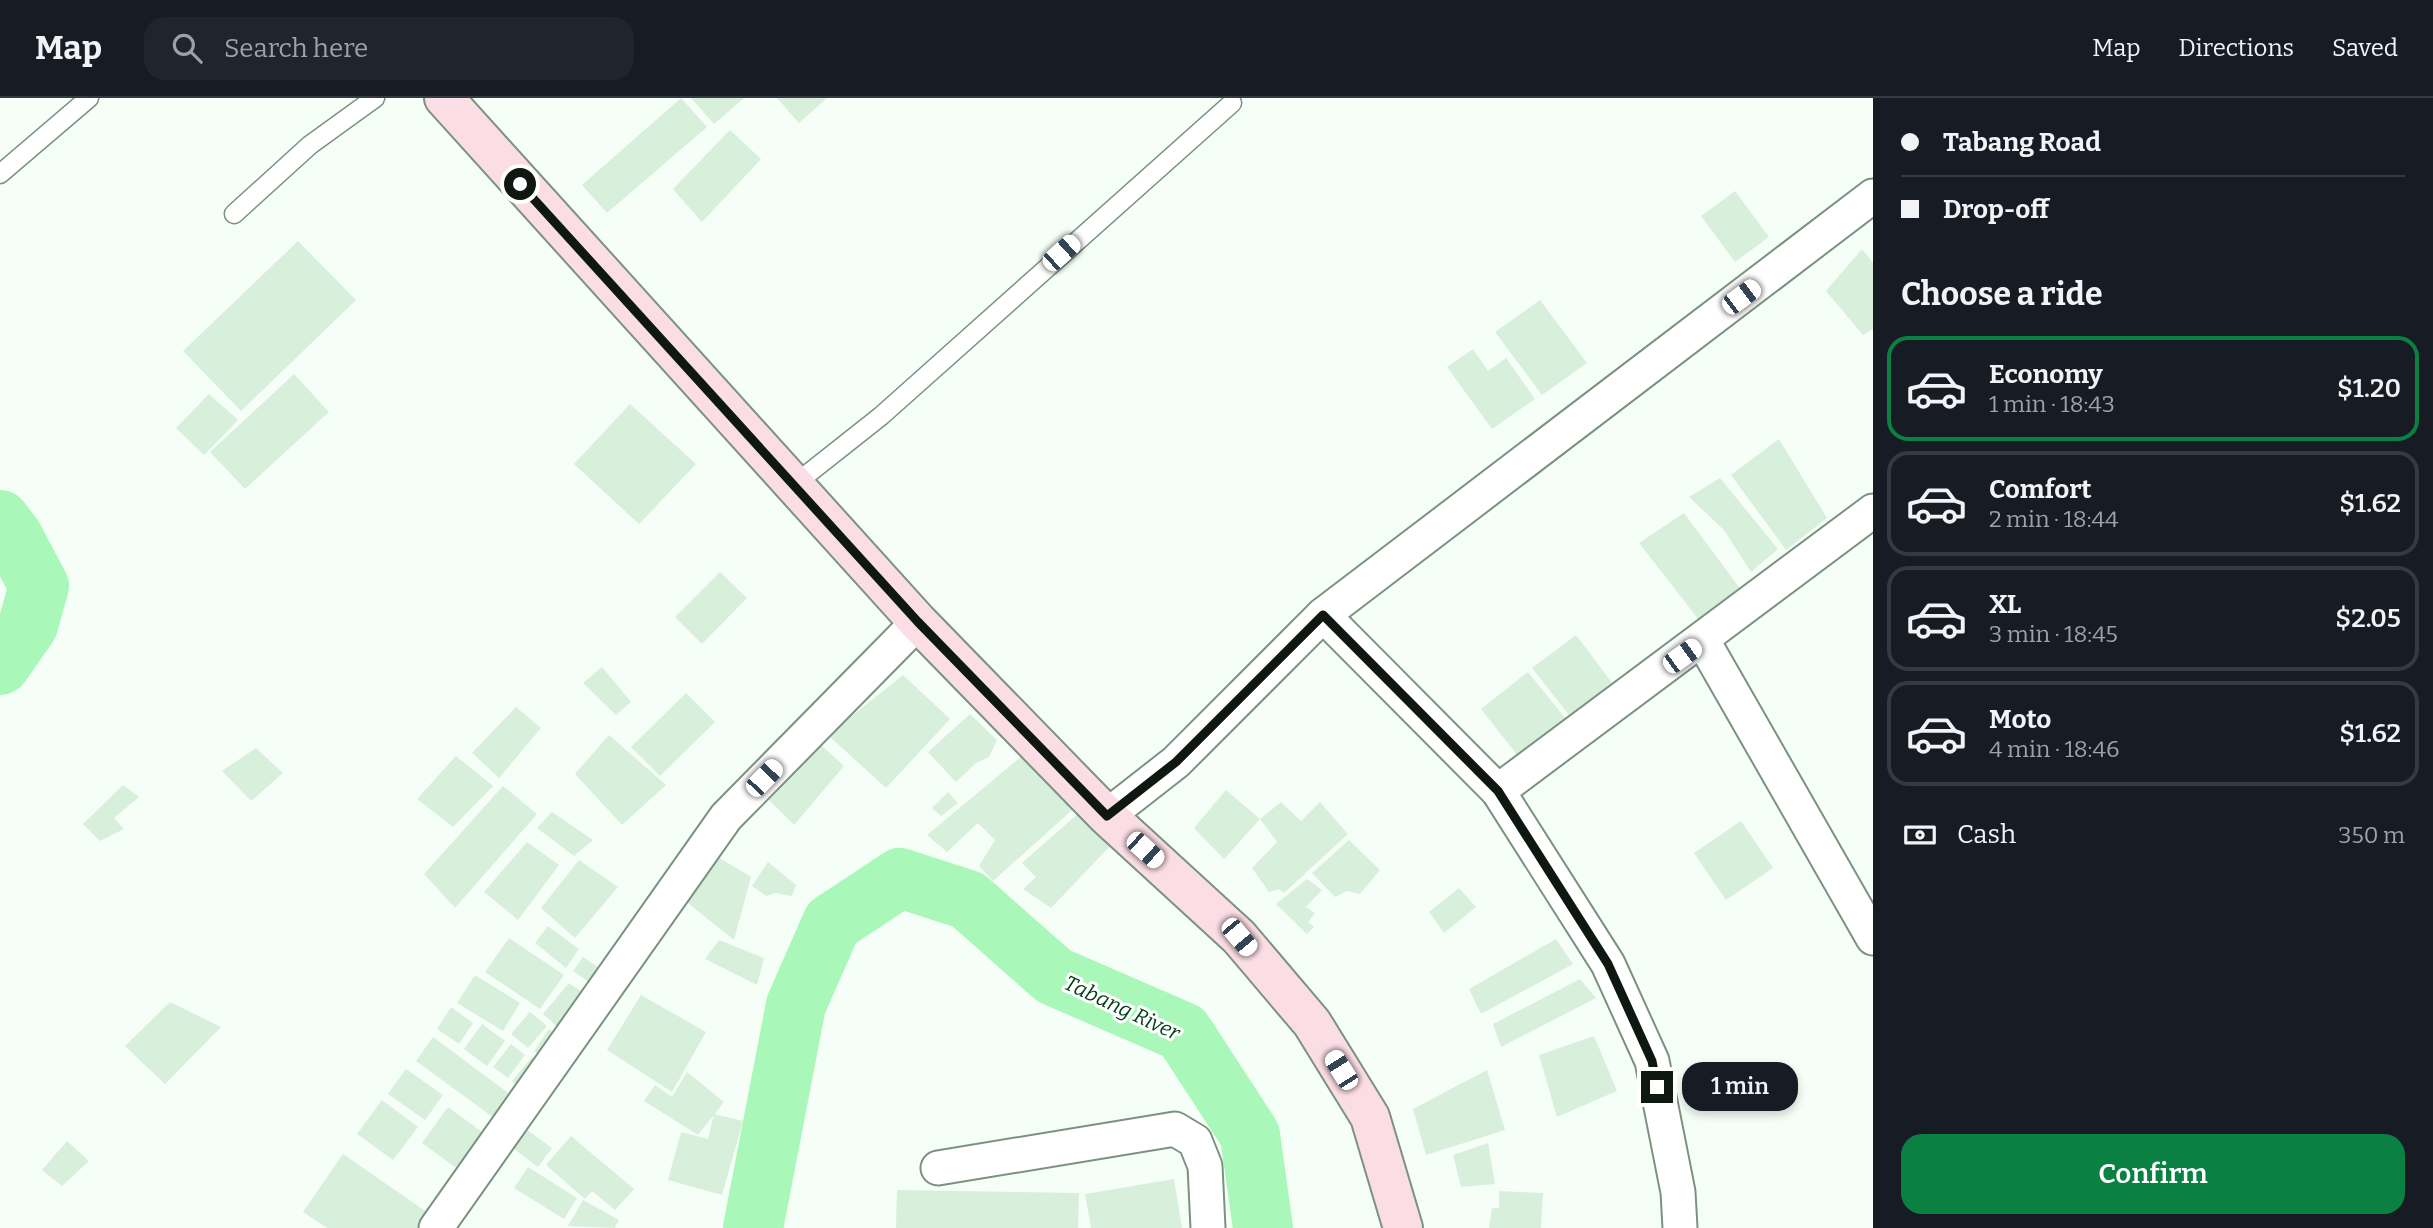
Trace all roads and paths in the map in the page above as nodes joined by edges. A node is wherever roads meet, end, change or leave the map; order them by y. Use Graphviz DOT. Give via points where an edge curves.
graph roads {
  1 [pos="89,98"];
  2 [pos="375,98"];
  3 [pos="444,98"];
  4 [pos="1232,103"];
  5 [pos="0,174"];
  6 [pos="1873,197"];
  7 [pos="234,214"];
  8 [pos="795,484"];
  9 [pos="1872,513"];
  10 [pos="1323,615"];
  11 [pos="918,622"];
  12 [pos="1703,640"];
  13 [pos="1498,791"];
  14 [pos="1107,816"];
  15 [pos="1873,938"];
  16 [pos="938,1168"];
  17 [pos="436,1228"];
  18 [pos="1208,1228"];
  19 [pos="1403,1228"];
  20 [pos="1680,1228"];
  1 -- 5 [label="lane"];
  2 -- 7 [label="lane" via="310,145"];
  3 -- 8 [label="main road"];
  4 -- 8 [label="lane" via="881,416"];
  6 -- 10 [label="street"];
  8 -- 11 [label="main road"];
  9 -- 12 [label="street"];
  10 -- 13 [label="street"];
  10 -- 14 [label="street" via="1176,762"];
  11 -- 14 [label="main road"];
  11 -- 17 [label="street" via="726,817"];
  12 -- 13 [label="street"];
  12 -- 15 [label="street"];
  13 -- 20 [label="street" via="1608,964 1652,1061 1678,1192"];
  14 -- 19 [label="main road" via="1239,937 1312,1023 1370,1117"];
  16 -- 18 [label="street" via="1175,1129 1195,1141 1205,1166"];
}
